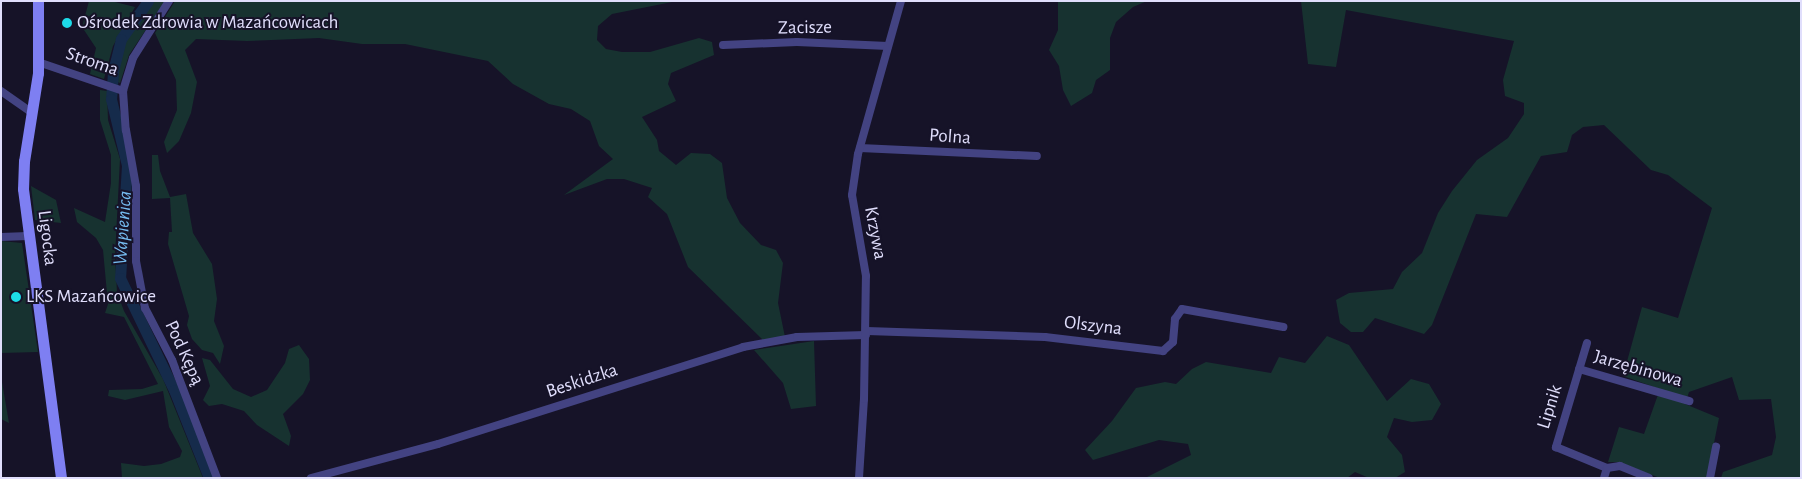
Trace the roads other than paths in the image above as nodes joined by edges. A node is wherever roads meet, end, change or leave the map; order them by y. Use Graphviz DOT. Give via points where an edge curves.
graph roads {
  1 [pos="38,1"];
  2 [pos="169,1"];
  3 [pos="901,1"];
  4 [pos="723,45"];
  5 [pos="888,46"];
  6 [pos="38,62"];
  7 [pos="123,90"];
  8 [pos="1,91"];
  9 [pos="32,112"];
  10 [pos="860,148"];
  11 [pos="1037,156"];
  12 [pos="28,236"];
  13 [pos="1,237"];
  14 [pos="1283,327"];
  15 [pos="867,333"];
  16 [pos="1587,343"];
  17 [pos="1579,369"];
  18 [pos="1689,401"];
  19 [pos="1716,447"];
  20 [pos="1607,468"];
  21 [pos="61,478"];
  22 [pos="217,478"];
  23 [pos="311,478"];
  24 [pos="859,478"];
  25 [pos="1604,478"];
  26 [pos="1649,478"];
  27 [pos="1710,478"];
  1 -- 6 [label="street, Ligocka"];
  2 -- 7 [label="street, Stroma" via="132,58"];
  3 -- 5 [label="street, Krzywa"];
  4 -- 5 [label="street, Zacisze" via="797,42"];
  5 -- 10 [label="street, Krzywa"];
  6 -- 7 [label="street, Stroma"];
  6 -- 9 [label="street, Ligocka"];
  7 -- 22 [label="street, Pod Kępą" via="136,186 139,286 144,308 172,360"];
  8 -- 9 [label="street"];
  9 -- 12 [label="street, Ligocka" via="23,174"];
  10 -- 11 [label="street, Polna"];
  10 -- 15 [label="street, Krzywa" via="852,195 866,276"];
  12 -- 13 [label="street"];
  12 -- 21 [label="street, Ligocka"];
  14 -- 15 [label="street, Olszyna" via="1182,309 1175,318 1172,342 1163,351 1045,337"];
  15 -- 23 [label="street, Beskidzka" via="796,337 743,347 438,444"];
  15 -- 24 [label="street, Krzywa"];
  16 -- 17 [label="street, Lipnik"];
  17 -- 18 [label="street, Jarzębinowa"];
  17 -- 20 [label="street, Lipnik" via="1556,447"];
  19 -- 27 [label="street"];
  20 -- 25 [label="street"];
  20 -- 26 [label="street" via="1620,466"];
}
